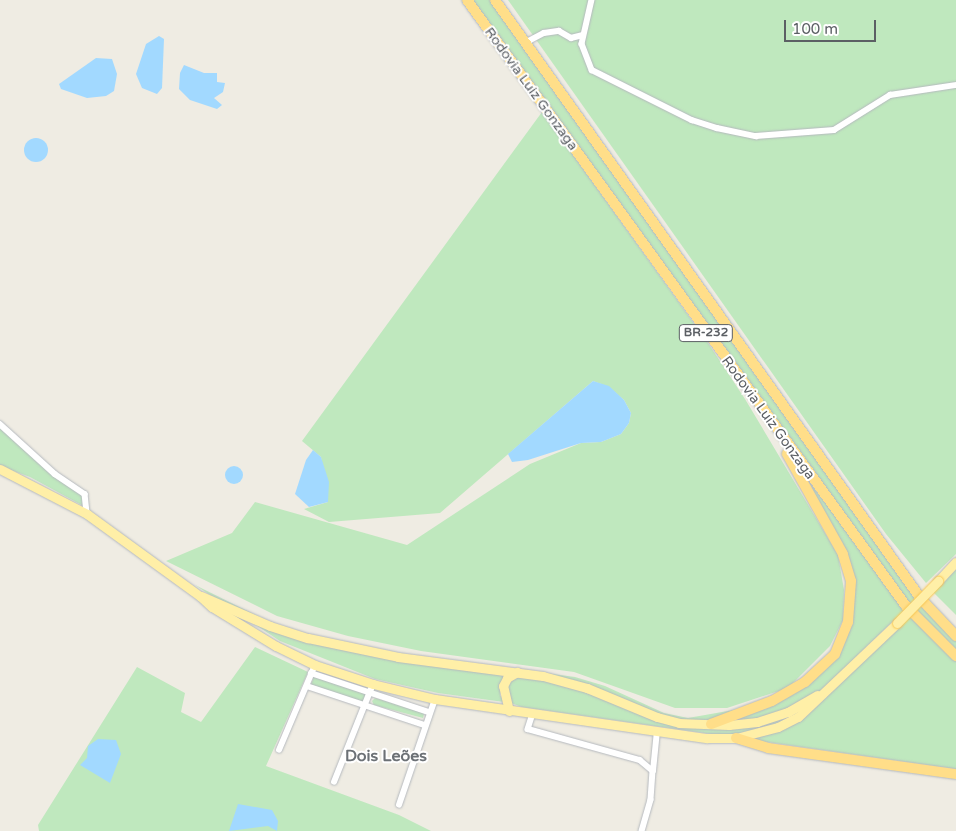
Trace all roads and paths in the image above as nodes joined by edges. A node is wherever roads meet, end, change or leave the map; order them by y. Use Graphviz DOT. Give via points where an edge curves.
graph roads {
  1 [pos="467,0"];
  2 [pos="495,0"];
  3 [pos="592,0"];
  4 [pos="583,35"];
  5 [pos="525,43"];
  6 [pos="956,85"];
  7 [pos="767,418"];
  8 [pos="0,424"];
  9 [pos="0,469"];
  10 [pos="87,514"];
  11 [pos="956,562"];
  12 [pos="200,596"];
  13 [pos="956,636"];
  14 [pos="956,656"];
  15 [pos="313,669"];
  16 [pos="517,671"];
  17 [pos="306,686"];
  18 [pos="372,689"];
  19 [pos="824,691"];
  20 [pos="435,699"];
  21 [pos="366,706"];
  22 [pos="509,711"];
  23 [pos="429,712"];
  24 [pos="533,714"];
  25 [pos="711,724"];
  26 [pos="424,725"];
  27 [pos="657,731"];
  28 [pos="736,738"];
  29 [pos="279,750"];
  30 [pos="654,771"];
  31 [pos="956,774"];
  32 [pos="334,782"];
  33 [pos="399,805"];
  34 [pos="642,831"];
  1 -- 7 [label="highway, Rodovia Luiz Gonzaga / BR-232"];
  2 -- 5 [label="highway, Rodovia Luiz Gonzaga / BR-232"];
  3 -- 4 [label="street"];
  4 -- 5 [label="street" via="571,38 558,31 544,33"];
  4 -- 6 [label="street" via="585,58 598,76 663,103 700,124 751,135 840,128 890,95"];
  5 -- 13 [label="highway, Rodovia Luiz Gonzaga / BR-232" via="921,599"];
  7 -- 14 [label="highway, Rodovia Luiz Gonzaga / BR-232" via="906,606"];
  7 -- 25 [label="highway" via="843,554 851,581 850,615 834,654 805,682 772,701"];
  8 -- 10 [label="street" via="50,470 85,494"];
  9 -- 10 [label="main road"];
  10 -- 12 [label="main road"];
  11 -- 19 [label="main road, bridge"];
  12 -- 15 [label="main road" via="242,627"];
  12 -- 16 [label="main road" via="270,626 308,638 398,657"];
  15 -- 17 [label="street"];
  15 -- 18 [label="main road"];
  16 -- 22 [label="main road" via="507,678 503,686"];
  16 -- 25 [label="main road" via="587,688 657,717 679,723"];
  17 -- 21 [label="street"];
  17 -- 29 [label="street"];
  18 -- 20 [label="main road"];
  18 -- 21 [label="street"];
  18 -- 23 [label="street"];
  19 -- 25 [label="main road" via="772,718 742,724"];
  19 -- 28 [label="main road" via="792,721"];
  20 -- 22 [label="main road"];
  20 -- 23 [label="street"];
  21 -- 26 [label="street"];
  21 -- 32 [label="street"];
  22 -- 24 [label="main road"];
  23 -- 26 [label="street"];
  24 -- 27 [label="main road"];
  24 -- 30 [label="street" via="528,730 640,760"];
  26 -- 33 [label="street"];
  27 -- 28 [label="main road"];
  27 -- 30 [label="street"];
  28 -- 31 [label="highway" via="768,748"];
  30 -- 34 [label="street" via="651,800"];
}
